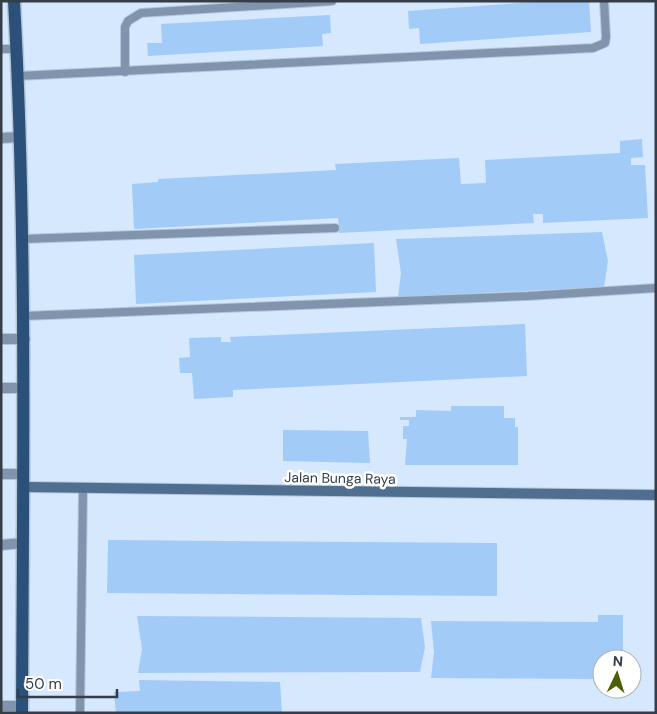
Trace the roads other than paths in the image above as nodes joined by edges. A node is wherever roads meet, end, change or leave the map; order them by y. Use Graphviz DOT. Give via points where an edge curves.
graph roads {
  1 [pos="14,1"];
  2 [pos="332,1"];
  3 [pos="604,1"];
  4 [pos="1,49"];
  5 [pos="17,49"];
  6 [pos="125,72"];
  7 [pos="18,76"];
  8 [pos="20,137"];
  9 [pos="1,138"];
  10 [pos="335,228"];
  11 [pos="22,239"];
  12 [pos="656,288"];
  13 [pos="24,316"];
  14 [pos="1,338"];
  15 [pos="24,339"];
  16 [pos="1,388"];
  17 [pos="24,388"];
  18 [pos="1,474"];
  19 [pos="24,480"];
  20 [pos="83,489"];
  21 [pos="656,495"];
  22 [pos="23,543"];
  23 [pos="1,544"];
  24 [pos="1,706"];
  25 [pos="22,709"];
  26 [pos="80,713"];
  1 -- 5 [label="main road"];
  2 -- 6 [label="lane" via="141,13 128,20 125,27"];
  3 -- 6 [label="lane" via="605,43 593,48"];
  4 -- 5 [label="lane"];
  5 -- 7 [label="main road"];
  6 -- 7 [label="lane"];
  7 -- 8 [label="main road"];
  8 -- 9 [label="street"];
  8 -- 11 [label="main road"];
  10 -- 11 [label="lane"];
  11 -- 13 [label="main road"];
  12 -- 13 [label="lane"];
  13 -- 15 [label="main road"];
  14 -- 15 [label="street"];
  15 -- 17 [label="main road"];
  16 -- 17 [label="street"];
  17 -- 19 [label="main road"];
  18 -- 19 [label="street"];
  19 -- 20 [label="street, Jalan Bunga Raya"];
  19 -- 22 [label="main road"];
  20 -- 21 [label="street, Jalan Bunga Raya"];
  20 -- 26 [label="lane"];
  22 -- 23 [label="street"];
  22 -- 25 [label="main road"];
  24 -- 25 [label="street"];
}
